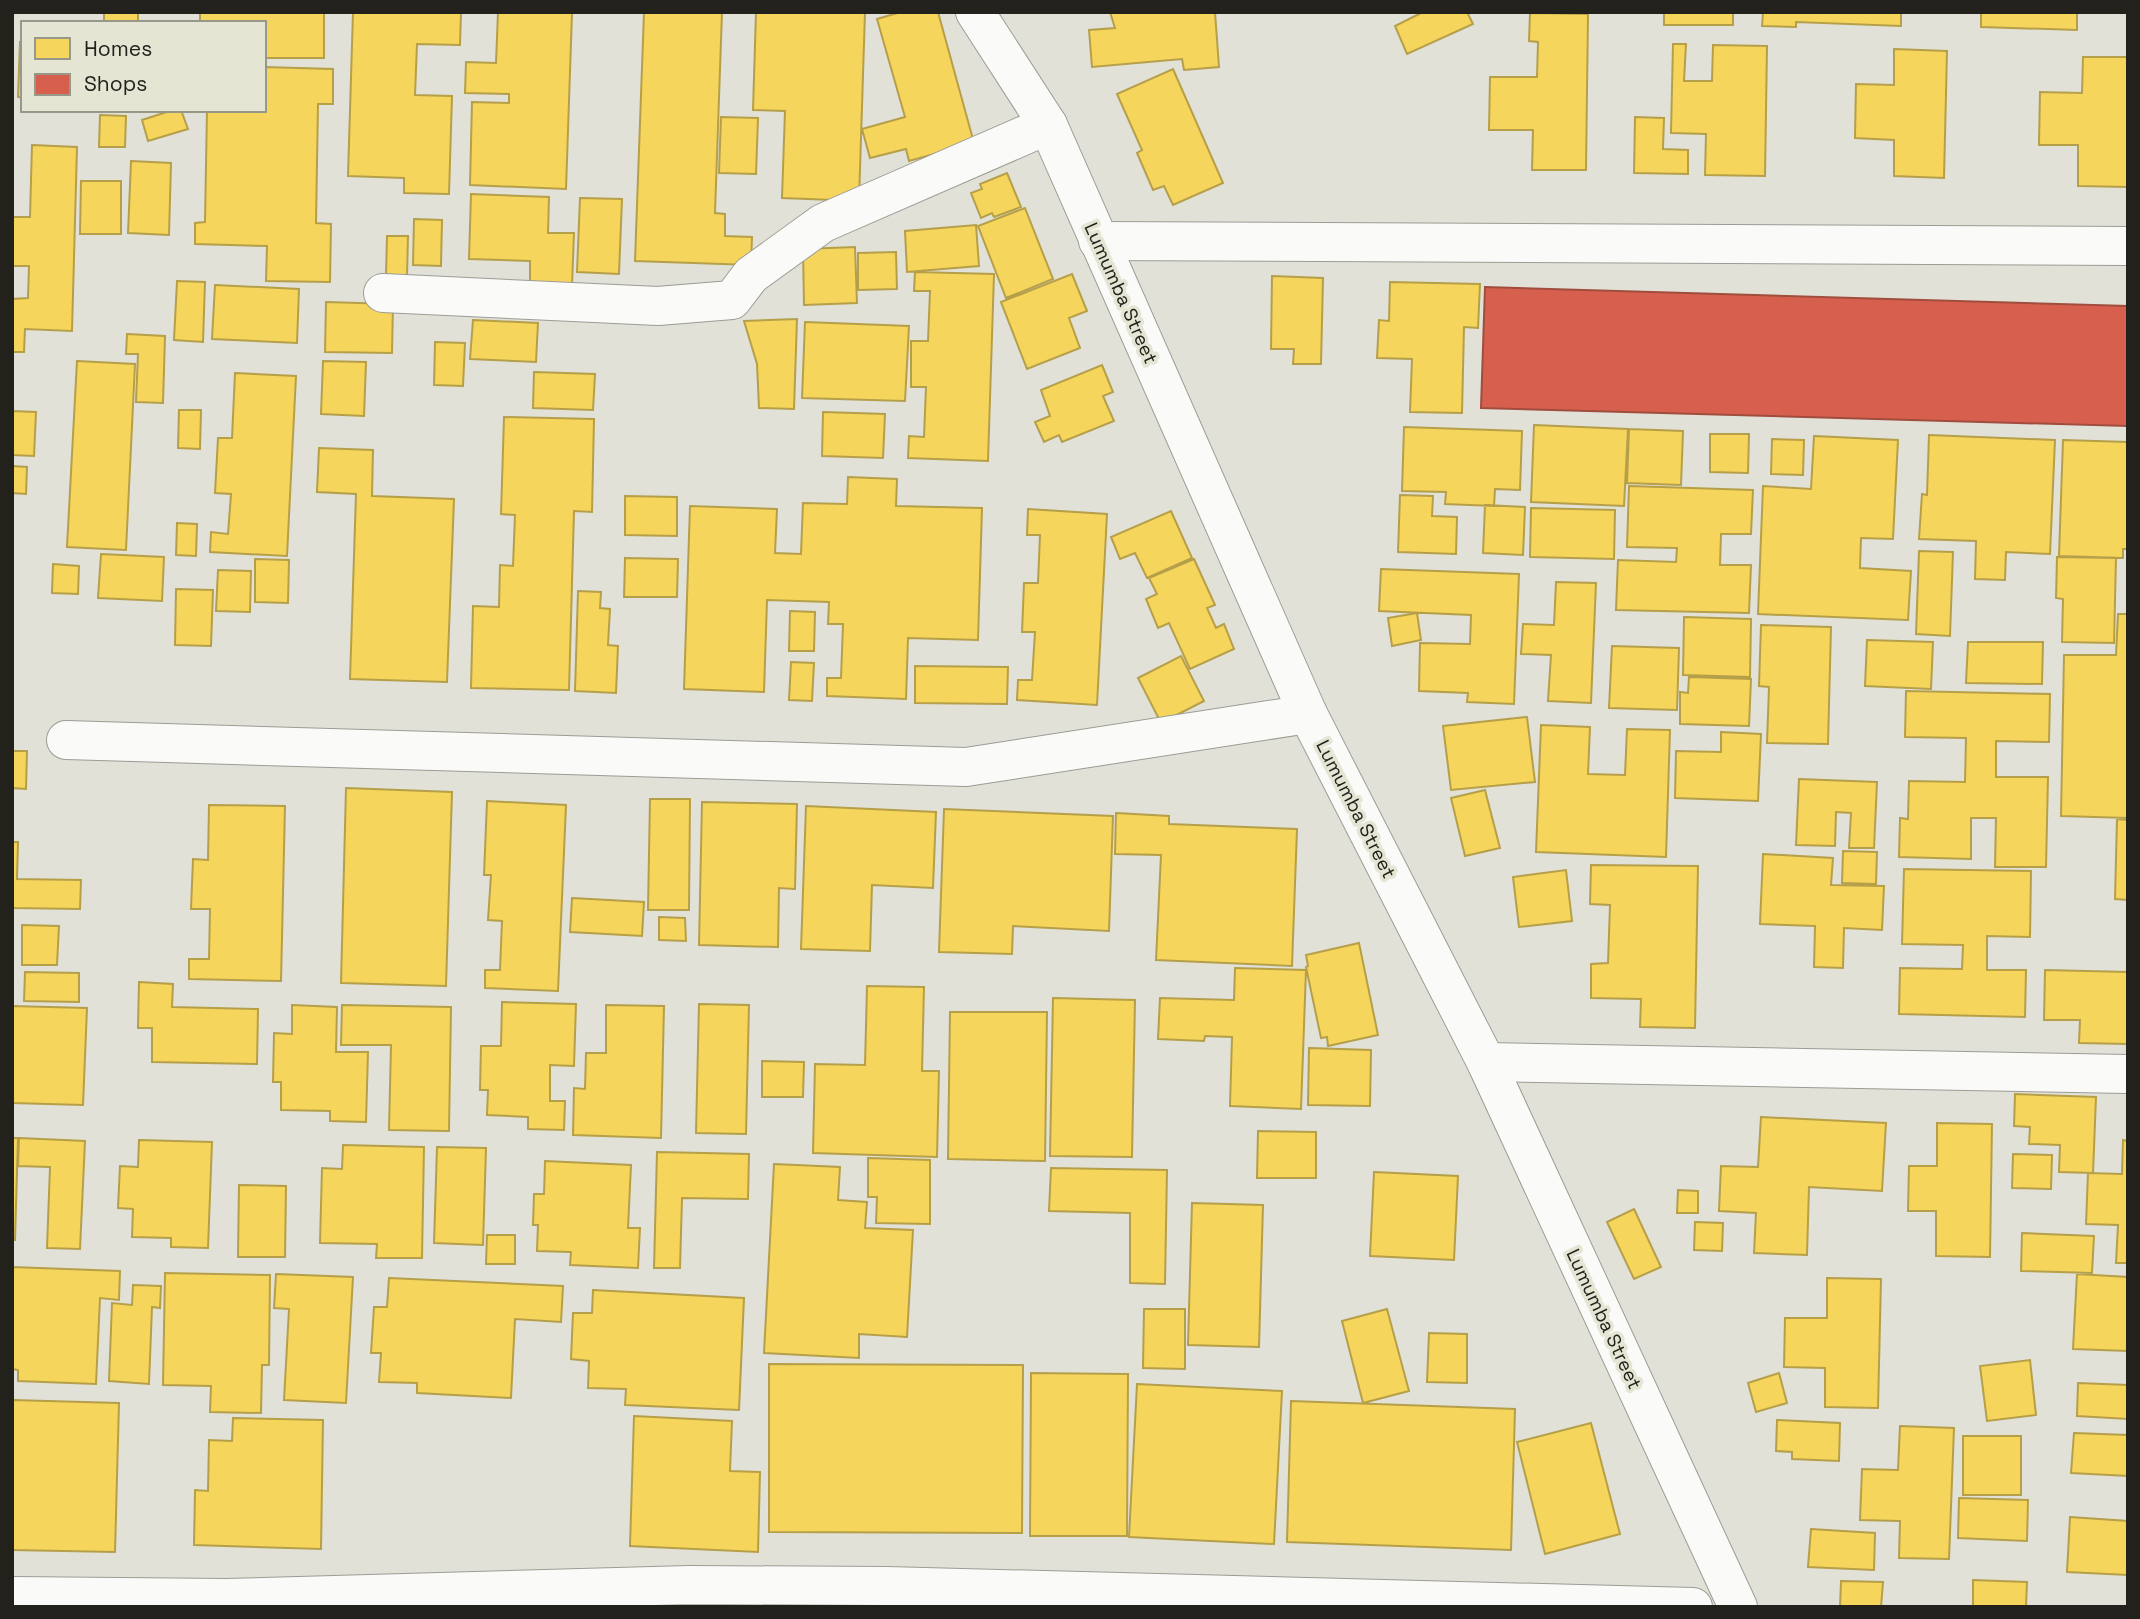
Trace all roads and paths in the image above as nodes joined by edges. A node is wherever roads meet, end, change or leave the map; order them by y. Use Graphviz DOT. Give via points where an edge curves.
graph roads {
  1 [pos="975,12"];
  2 [pos="1048,125"];
  3 [pos="1098,241"];
  4 [pos="2128,246"];
  5 [pos="383,293"];
  6 [pos="1308,714"];
  7 [pos="66,740"];
  8 [pos="1486,1062"];
  9 [pos="2128,1074"];
  10 [pos="12,1596"];
  11 [pos="886,1596"];
  12 [pos="1693,1607"];
  13 [pos="1738,1607"];
  1 -- 2 [label="street, Lumumba Street"];
  2 -- 3 [label="street, Lumumba Street"];
  2 -- 5 [label="street" via="823,223 751,275 732,300 658,306"];
  3 -- 4 [label="street"];
  3 -- 6 [label="street, Lumumba Street"];
  6 -- 7 [label="street" via="966,766"];
  6 -- 8 [label="street, Lumumba Street"];
  8 -- 9 [label="street"];
  8 -- 13 [label="street, Lumumba Street"];
  10 -- 11 [label="street" via="226,1598 689,1585"];
  11 -- 12 [label="street"];
}
